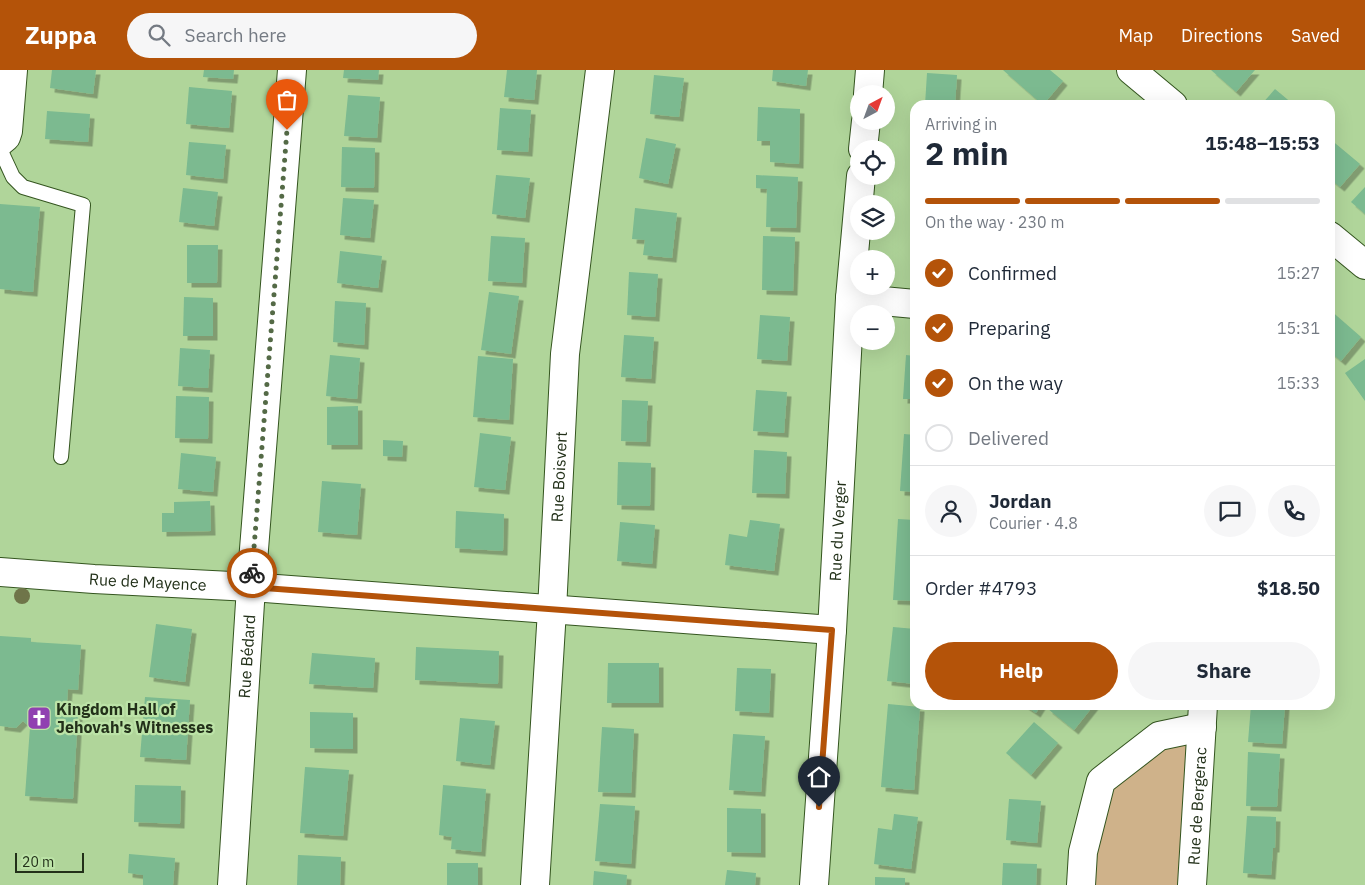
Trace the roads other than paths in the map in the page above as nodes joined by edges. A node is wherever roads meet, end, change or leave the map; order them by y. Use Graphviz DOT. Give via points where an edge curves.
graph roads {
  1 [pos="13,70"];
  2 [pos="292,70"];
  3 [pos="600,70"];
  4 [pos="870,70"];
  5 [pos="1131,70"];
  6 [pos="869,85"];
  7 [pos="1167,100"];
  8 [pos="0,142"];
  9 [pos="0,149"];
  10 [pos="860,185"];
  11 [pos="1335,240"];
  12 [pos="1365,265"];
  13 [pos="850,298"];
  14 [pos="910,304"];
  15 [pos="61,457"];
  16 [pos="0,572"];
  17 [pos="251,587"];
  18 [pos="552,610"];
  19 [pos="832,630"];
  20 [pos="1203,716"];
  21 [pos="232,885"];
  22 [pos="535,885"];
  23 [pos="814,885"];
  24 [pos="1081,885"];
  25 [pos="1192,885"];
  1 -- 8 [label="street" via="8,131"];
  2 -- 17 [label="street, Rue Bédard"];
  3 -- 18 [label="street, Rue Boisvert" via="565,354"];
  4 -- 6 [label="street"];
  5 -- 7 [label="street"];
  9 -- 15 [label="lane" via="13,177 23,187 84,205"];
  10 -- 13 [label="street, Rue du Verger"];
  11 -- 12 [label="street"];
  13 -- 14 [label="street"];
  13 -- 19 [label="street, Rue du Verger"];
  16 -- 17 [label="street, Rue de Mayence"];
  17 -- 18 [label="street, Rue de Mayence"];
  17 -- 21 [label="street, Rue Bédard"];
  18 -- 19 [label="street, Rue de Mayence"];
  18 -- 22 [label="street, Rue Boisvert"];
  19 -- 23 [label="street, Rue du Verger"];
  20 -- 24 [label="street, Rue de Bergerac" via="1159,736 1101,781 1084,852"];
  20 -- 25 [label="street, Rue de Bergerac"];
}
